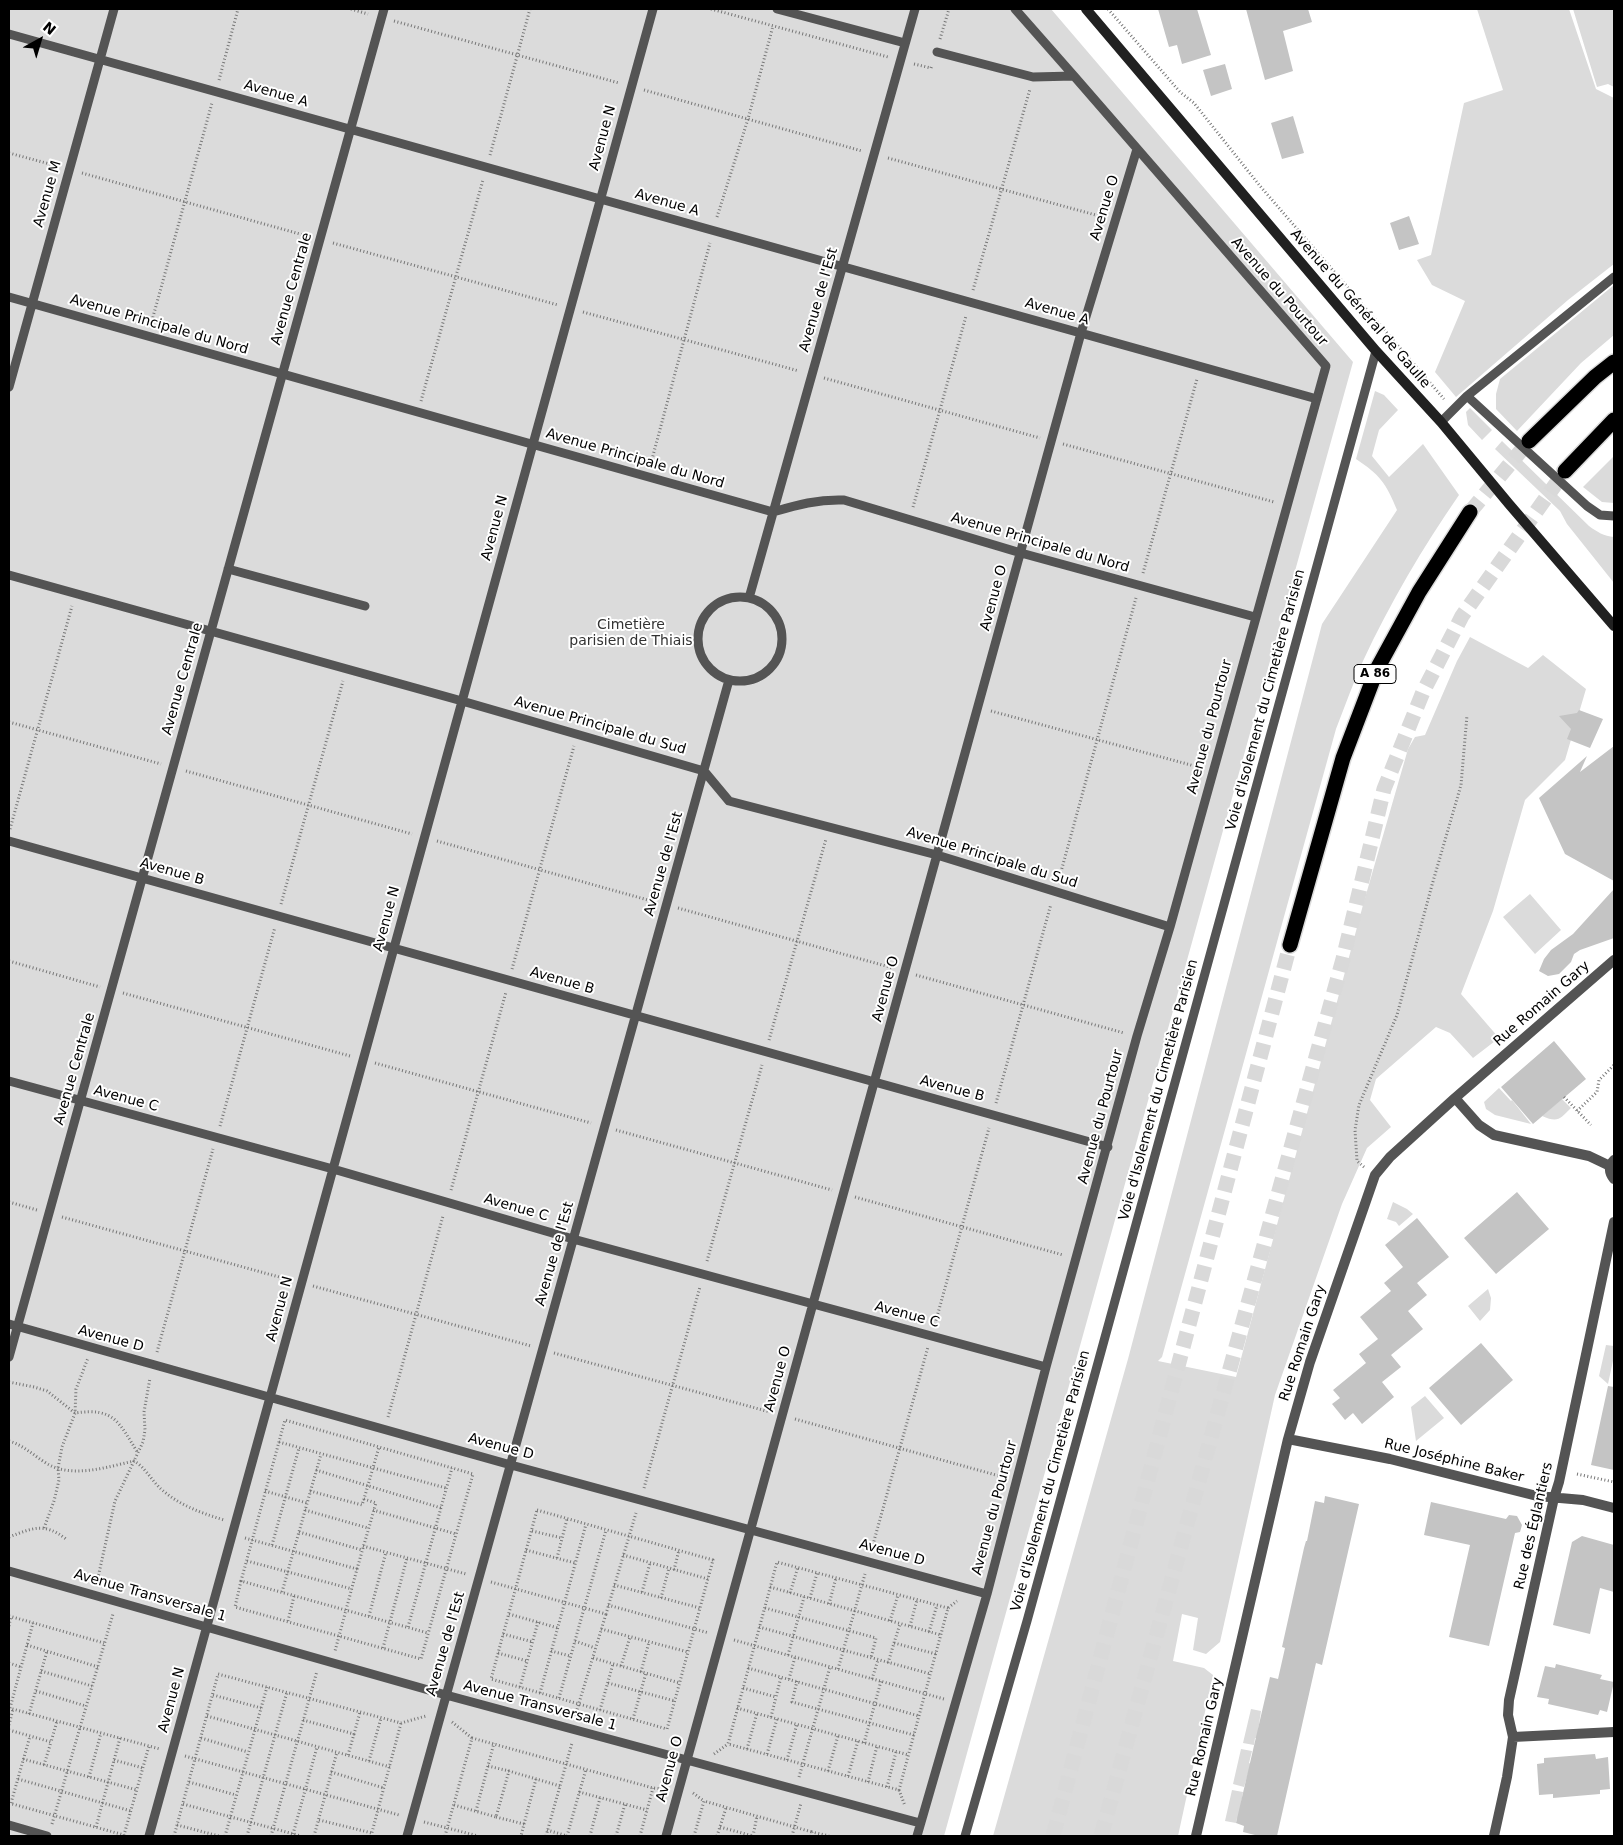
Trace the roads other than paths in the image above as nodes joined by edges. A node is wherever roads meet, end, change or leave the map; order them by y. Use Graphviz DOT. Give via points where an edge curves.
graph roads {
  1 [pos="114,9"];
  2 [pos="653,9"];
  3 [pos="777,9"];
  4 [pos="915,9"];
  5 [pos="1015,9"];
  6 [pos="1086,9"];
  7 [pos="383,13"];
  8 [pos="9,34"];
  9 [pos="905,44"];
  10 [pos="937,52"];
  11 [pos="101,59"];
  12 [pos="1074,76"];
  13 [pos="351,129"];
  14 [pos="1137,149"];
  15 [pos="600,199"];
  16 [pos="842,266"];
  17 [pos="1614,277"];
  18 [pos="9,297"];
  19 [pos="32,303"];
  20 [pos="1081,333"];
  21 [pos="1376,352"];
  22 [pos="1614,362"];
  23 [pos="282,375"];
  24 [pos="9,387"];
  25 [pos="1467,396"];
  26 [pos="1317,399"];
  27 [pos="1614,420"];
  28 [pos="1441,422"];
  29 [pos="1529,442"];
  30 [pos="533,443"];
  31 [pos="1565,471"];
  32 [pos="773,512"];
  33 [pos="1470,512"];
  34 [pos="1614,516"];
  35 [pos="1021,552"];
  36 [pos="228,569"];
  37 [pos="9,575"];
  38 [pos="748,598"];
  39 [pos="365,606"];
  40 [pos="1255,617"];
  41 [pos="1614,626"];
  42 [pos="211,631"];
  43 [pos="729,680"];
  44 [pos="462,701"];
  45 [pos="704,771"];
  46 [pos="9,841"];
  47 [pos="937,855"];
  48 [pos="142,878"];
  49 [pos="1170,927"];
  50 [pos="1290,945"];
  51 [pos="394,948"];
  52 [pos="1614,960"];
  53 [pos="636,1016"];
  54 [pos="9,1081"];
  55 [pos="874,1082"];
  56 [pos="1454,1098"];
  57 [pos="80,1100"];
  58 [pos="1108,1146"];
  59 [pos="1612,1163"];
  60 [pos="333,1169"];
  61 [pos="1614,1179"];
  62 [pos="1614,1222"];
  63 [pos="574,1239"];
  64 [pos="813,1304"];
  65 [pos="13,1326"];
  66 [pos="9,1357"];
  67 [pos="1046,1367"];
  68 [pos="270,1398"];
  69 [pos="1288,1439"];
  70 [pos="511,1464"];
  71 [pos="1554,1498"];
  72 [pos="1614,1508"];
  73 [pos="751,1529"];
  74 [pos="9,1571"];
  75 [pos="987,1594"];
  76 [pos="207,1626"];
  77 [pos="446,1695"];
  78 [pos="1614,1732"];
  79 [pos="1513,1737"];
  80 [pos="687,1760"];
  81 [pos="920,1823"];
  82 [pos="9,1825"];
  83 [pos="49,1833"];
  84 [pos="149,1836"];
  85 [pos="407,1836"];
  86 [pos="666,1836"];
  87 [pos="917,1836"];
  88 [pos="965,1836"];
  89 [pos="1196,1836"];
  90 [pos="1494,1836"];
  1 -- 11 [label="lane, Avenue M"];
  2 -- 15 [label="lane, Avenue N"];
  3 -- 9 [label="lane"];
  4 -- 9 [label="lane, Avenue de l'Est"];
  5 -- 12 [label="lane, Avenue du Pourtour"];
  6 -- 21 [label="main road, Avenue du Général de Gaulle"];
  7 -- 13 [label="lane, Avenue Centrale"];
  8 -- 11 [label="lane, Avenue A"];
  9 -- 16 [label="lane, Avenue de l'Est"];
  10 -- 12 [label="lane" via="1033,77"];
  11 -- 13 [label="lane, Avenue A"];
  11 -- 19 [label="lane, Avenue M"];
  12 -- 14 [label="lane, Avenue du Pourtour"];
  13 -- 15 [label="lane, Avenue A"];
  13 -- 23 [label="lane, Avenue Centrale"];
  14 -- 20 [label="lane, Avenue O"];
  14 -- 26 [label="lane, Avenue du Pourtour" via="1326,366"];
  15 -- 16 [label="lane, Avenue A"];
  15 -- 30 [label="lane, Avenue N"];
  16 -- 20 [label="lane, Avenue A"];
  16 -- 32 [label="lane, Avenue de l'Est"];
  17 -- 25 [label="lane"];
  18 -- 19 [label="lane, Avenue Principale du Nord"];
  19 -- 23 [label="lane, Avenue Principale du Nord"];
  19 -- 24 [label="lane, Avenue M"];
  20 -- 26 [label="lane, Avenue A"];
  20 -- 35 [label="lane, Avenue O"];
  21 -- 28 [label="main road, Avenue du Général de Gaulle"];
  21 -- 88 [label="lane, Voie d'Isolement du Cimetière Parisien"];
  22 -- 29 [label="highway"];
  23 -- 30 [label="lane, Avenue Principale du Nord"];
  23 -- 36 [label="lane, Avenue Centrale"];
  25 -- 28 [label="lane"];
  25 -- 34 [label="lane" via="1587,506 1600,515"];
  26 -- 40 [label="lane, Avenue du Pourtour"];
  27 -- 31 [label="highway"];
  28 -- 41 [label="main road, Avenue du Général de Gaulle"];
  30 -- 32 [label="lane, Avenue Principale du Nord"];
  30 -- 44 [label="lane, Avenue N"];
  32 -- 35 [label="lane, Avenue Principale du Nord" via="807,502 844,500"];
  32 -- 38 [label="lane, Avenue de l'Est"];
  33 -- 50 [label="highway, A 86" via="1419,592 1377,669 1343,758"];
  35 -- 40 [label="lane, Avenue Principale du Nord"];
  35 -- 47 [label="lane, Avenue O"];
  36 -- 39 [label="lane"];
  36 -- 42 [label="lane, Avenue Centrale"];
  37 -- 42 [label="lane, Avenue Principale du Sud"];
  38 -- 43 [label="lane" via="719,602 701,623 698,637 706,664"];
  38 -- 43 [label="lane" via="760,602 779,623 781,649 776,661 756,678"];
  40 -- 49 [label="lane, Avenue du Pourtour"];
  42 -- 44 [label="lane, Avenue Principale du Sud"];
  42 -- 48 [label="lane, Avenue Centrale"];
  43 -- 45 [label="lane, Avenue de l'Est"];
  44 -- 45 [label="lane, Avenue Principale du Sud"];
  44 -- 51 [label="lane, Avenue N"];
  45 -- 47 [label="lane, Avenue Principale du Sud" via="730,800"];
  45 -- 53 [label="lane, Avenue de l'Est"];
  46 -- 48 [label="lane, Avenue B"];
  47 -- 49 [label="lane, Avenue Principale du Sud"];
  47 -- 55 [label="lane, Avenue O"];
  48 -- 51 [label="lane, Avenue B"];
  48 -- 57 [label="lane, Avenue Centrale"];
  49 -- 58 [label="lane, Avenue du Pourtour"];
  51 -- 53 [label="lane, Avenue B"];
  51 -- 60 [label="lane, Avenue N"];
  52 -- 56 [label="street, Rue Romain Gary"];
  53 -- 55 [label="lane, Avenue B"];
  53 -- 63 [label="lane, Avenue de l'Est"];
  54 -- 57 [label="lane, Avenue C"];
  55 -- 58 [label="lane, Avenue B"];
  55 -- 64 [label="lane, Avenue O"];
  56 -- 59 [label="street" via="1494,1135"];
  56 -- 69 [label="street, Rue Romain Gary" via="1385,1161 1375,1175 1310,1362"];
  57 -- 60 [label="lane, Avenue C"];
  57 -- 65 [label="lane, Avenue Centrale"];
  58 -- 67 [label="lane, Avenue du Pourtour"];
  59 -- 61 [label="street"];
  60 -- 63 [label="lane, Avenue C"];
  60 -- 68 [label="lane, Avenue N"];
  62 -- 71 [label="street, Rue des Églantiers"];
  63 -- 64 [label="lane, Avenue C"];
  63 -- 70 [label="lane, Avenue de l'Est"];
  64 -- 67 [label="lane, Avenue C"];
  64 -- 73 [label="lane, Avenue O"];
  65 -- 66 [label="lane, Avenue Centrale"];
  65 -- 68 [label="lane, Avenue D"];
  67 -- 75 [label="lane, Avenue du Pourtour"];
  68 -- 70 [label="lane, Avenue D"];
  68 -- 76 [label="lane, Avenue N"];
  69 -- 71 [label="street, Rue Joséphine Baker" via="1390,1459"];
  69 -- 89 [label="street, Rue Romain Gary"];
  70 -- 73 [label="lane, Avenue D"];
  70 -- 77 [label="lane, Avenue de l'Est"];
  71 -- 72 [label="street, Rue Joséphine Baker" via="1583,1500"];
  71 -- 79 [label="street, Rue des Églantiers" via="1509,1700 1508,1715"];
  73 -- 75 [label="lane, Avenue D"];
  73 -- 80 [label="lane, Avenue O"];
  74 -- 76 [label="lane, Avenue Transversale 1"];
  75 -- 81 [label="lane, Avenue du Pourtour"];
  76 -- 77 [label="lane, Avenue Transversale 1"];
  76 -- 84 [label="lane, Avenue N"];
  77 -- 80 [label="lane, Avenue Transversale 1"];
  77 -- 85 [label="lane, Avenue de l'Est"];
  78 -- 79 [label="street"];
  79 -- 90 [label="street, Rue des Églantiers"];
  80 -- 81 [label="lane, Avenue Transversale 1"];
  80 -- 86 [label="lane, Avenue O"];
  81 -- 87 [label="lane, Avenue du Pourtour"];
  82 -- 83 [label="lane"];
}
